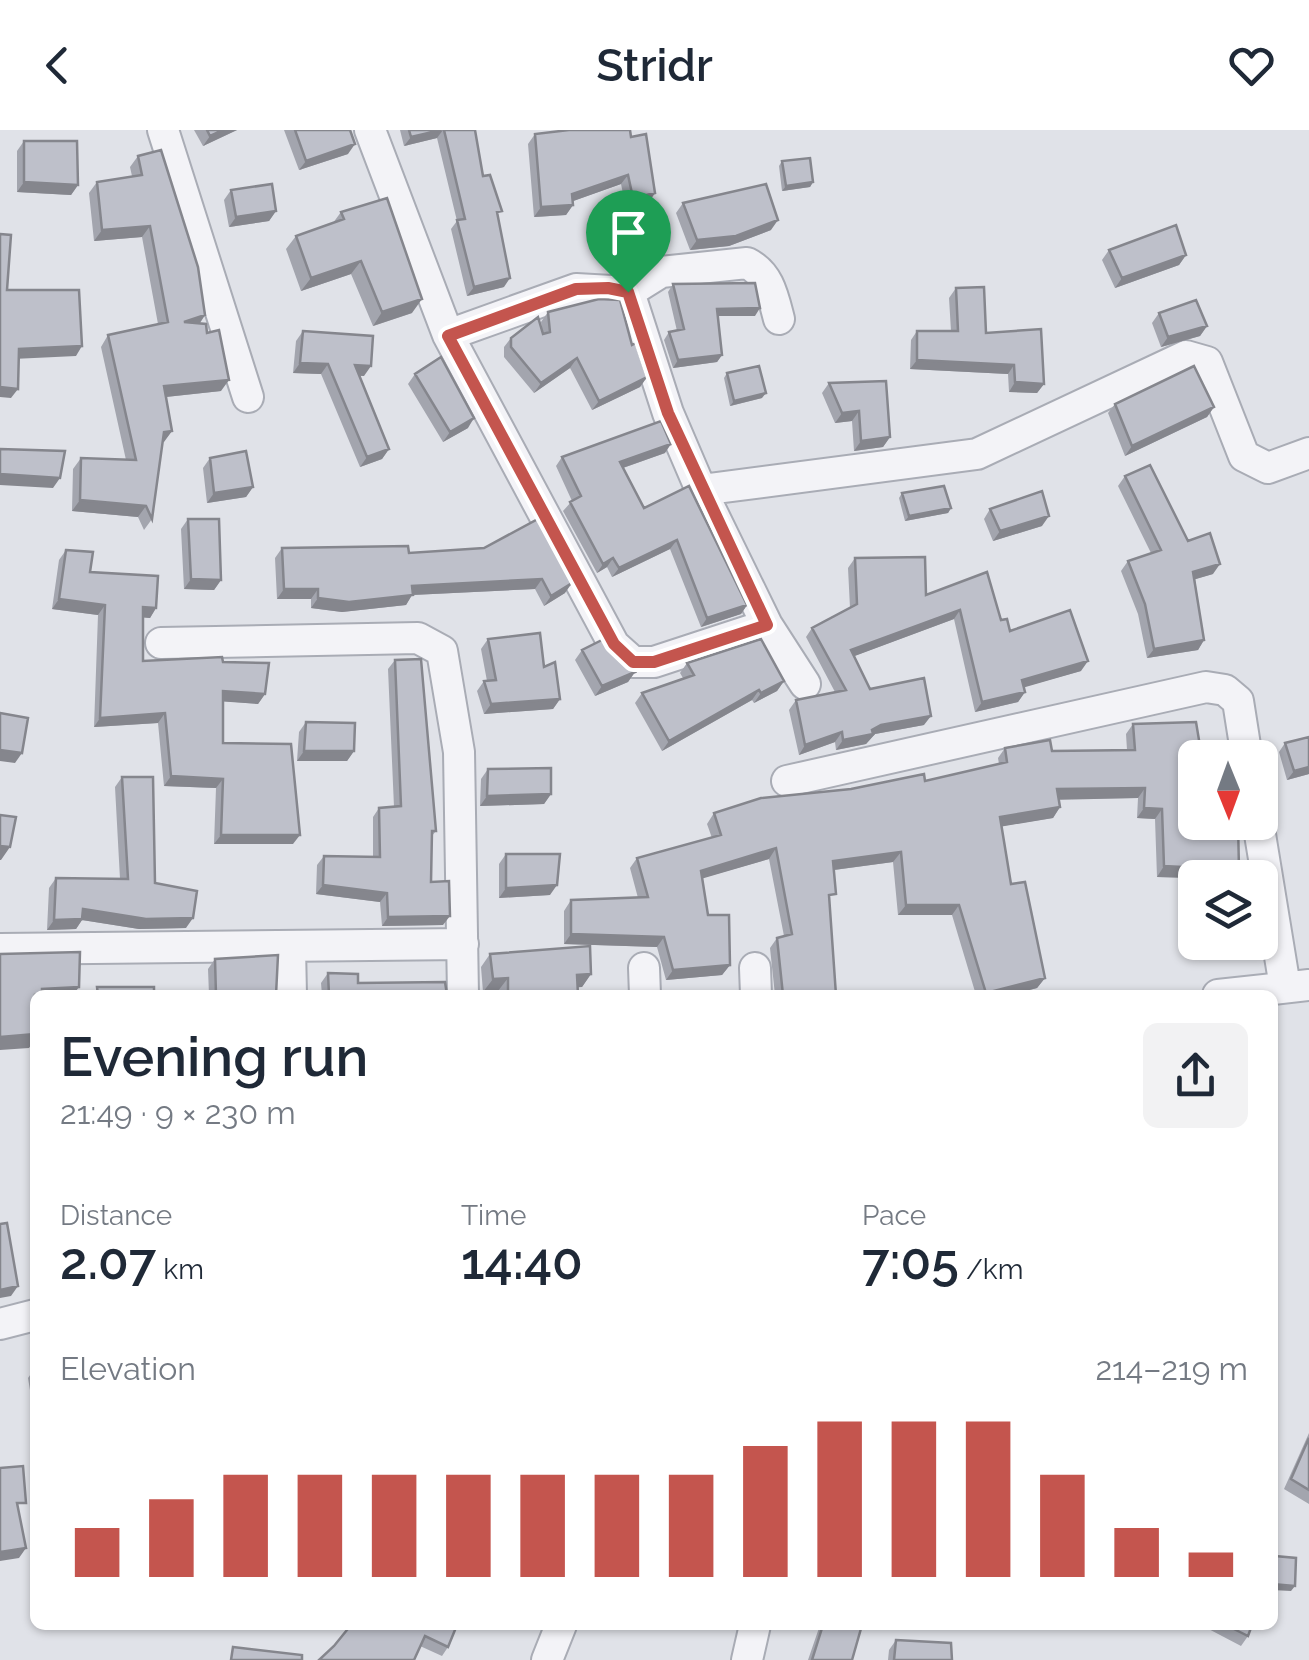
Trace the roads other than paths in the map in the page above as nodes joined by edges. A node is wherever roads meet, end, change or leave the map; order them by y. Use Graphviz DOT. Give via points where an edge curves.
graph roads {
  1 [pos="163,130"];
  2 [pos="370,130"];
  3 [pos="628,292"];
  4 [pos="779,319"];
  5 [pos="448,336"];
  6 [pos="248,397"];
  7 [pos="1309,454"];
  8 [pos="702,490"];
  9 [pos="767,625"];
  10 [pos="160,644"];
  11 [pos="805,684"];
  12 [pos="1244,740"];
  13 [pos="788,781"];
  14 [pos="1262,840"];
  15 [pos="463,944"];
  16 [pos="290,947"];
  17 [pos="0,949"];
  18 [pos="1297,986"];
  19 [pos="291,990"];
  20 [pos="463,990"];
  21 [pos="1262,990"];
  22 [pos="30,1316"];
  23 [pos="0,1324"];
  24 [pos="559,1630"];
  25 [pos="754,1630"];
  26 [pos="547,1660"];
  27 [pos="746,1660"];
  1 -- 6 [label="street"];
  2 -- 5 [label="street"];
  3 -- 4 [label="street" via="661,272 747,263 770,286"];
  3 -- 5 [label="street" via="576,289"];
  3 -- 8 [label="street"];
  5 -- 9 [label="street" via="614,644 633,662 654,662"];
  7 -- 8 [label="street" via="1268,468 1244,456 1206,362 1186,356 977,454"];
  8 -- 9 [label="street"];
  9 -- 11 [label="street"];
  10 -- 15 [label="street" via="418,638 442,651 458,752"];
  12 -- 13 [label="street" via="1238,701 1206,687"];
  14 -- 18 [label="street"];
  15 -- 16 [label="street"];
  15 -- 20 [label="street"];
  16 -- 17 [label="street"];
  16 -- 19 [label="street"];
  18 -- 21 [label="street"];
  22 -- 23 [label="street"];
  24 -- 26 [label="street"];
  25 -- 27 [label="street"];
}
